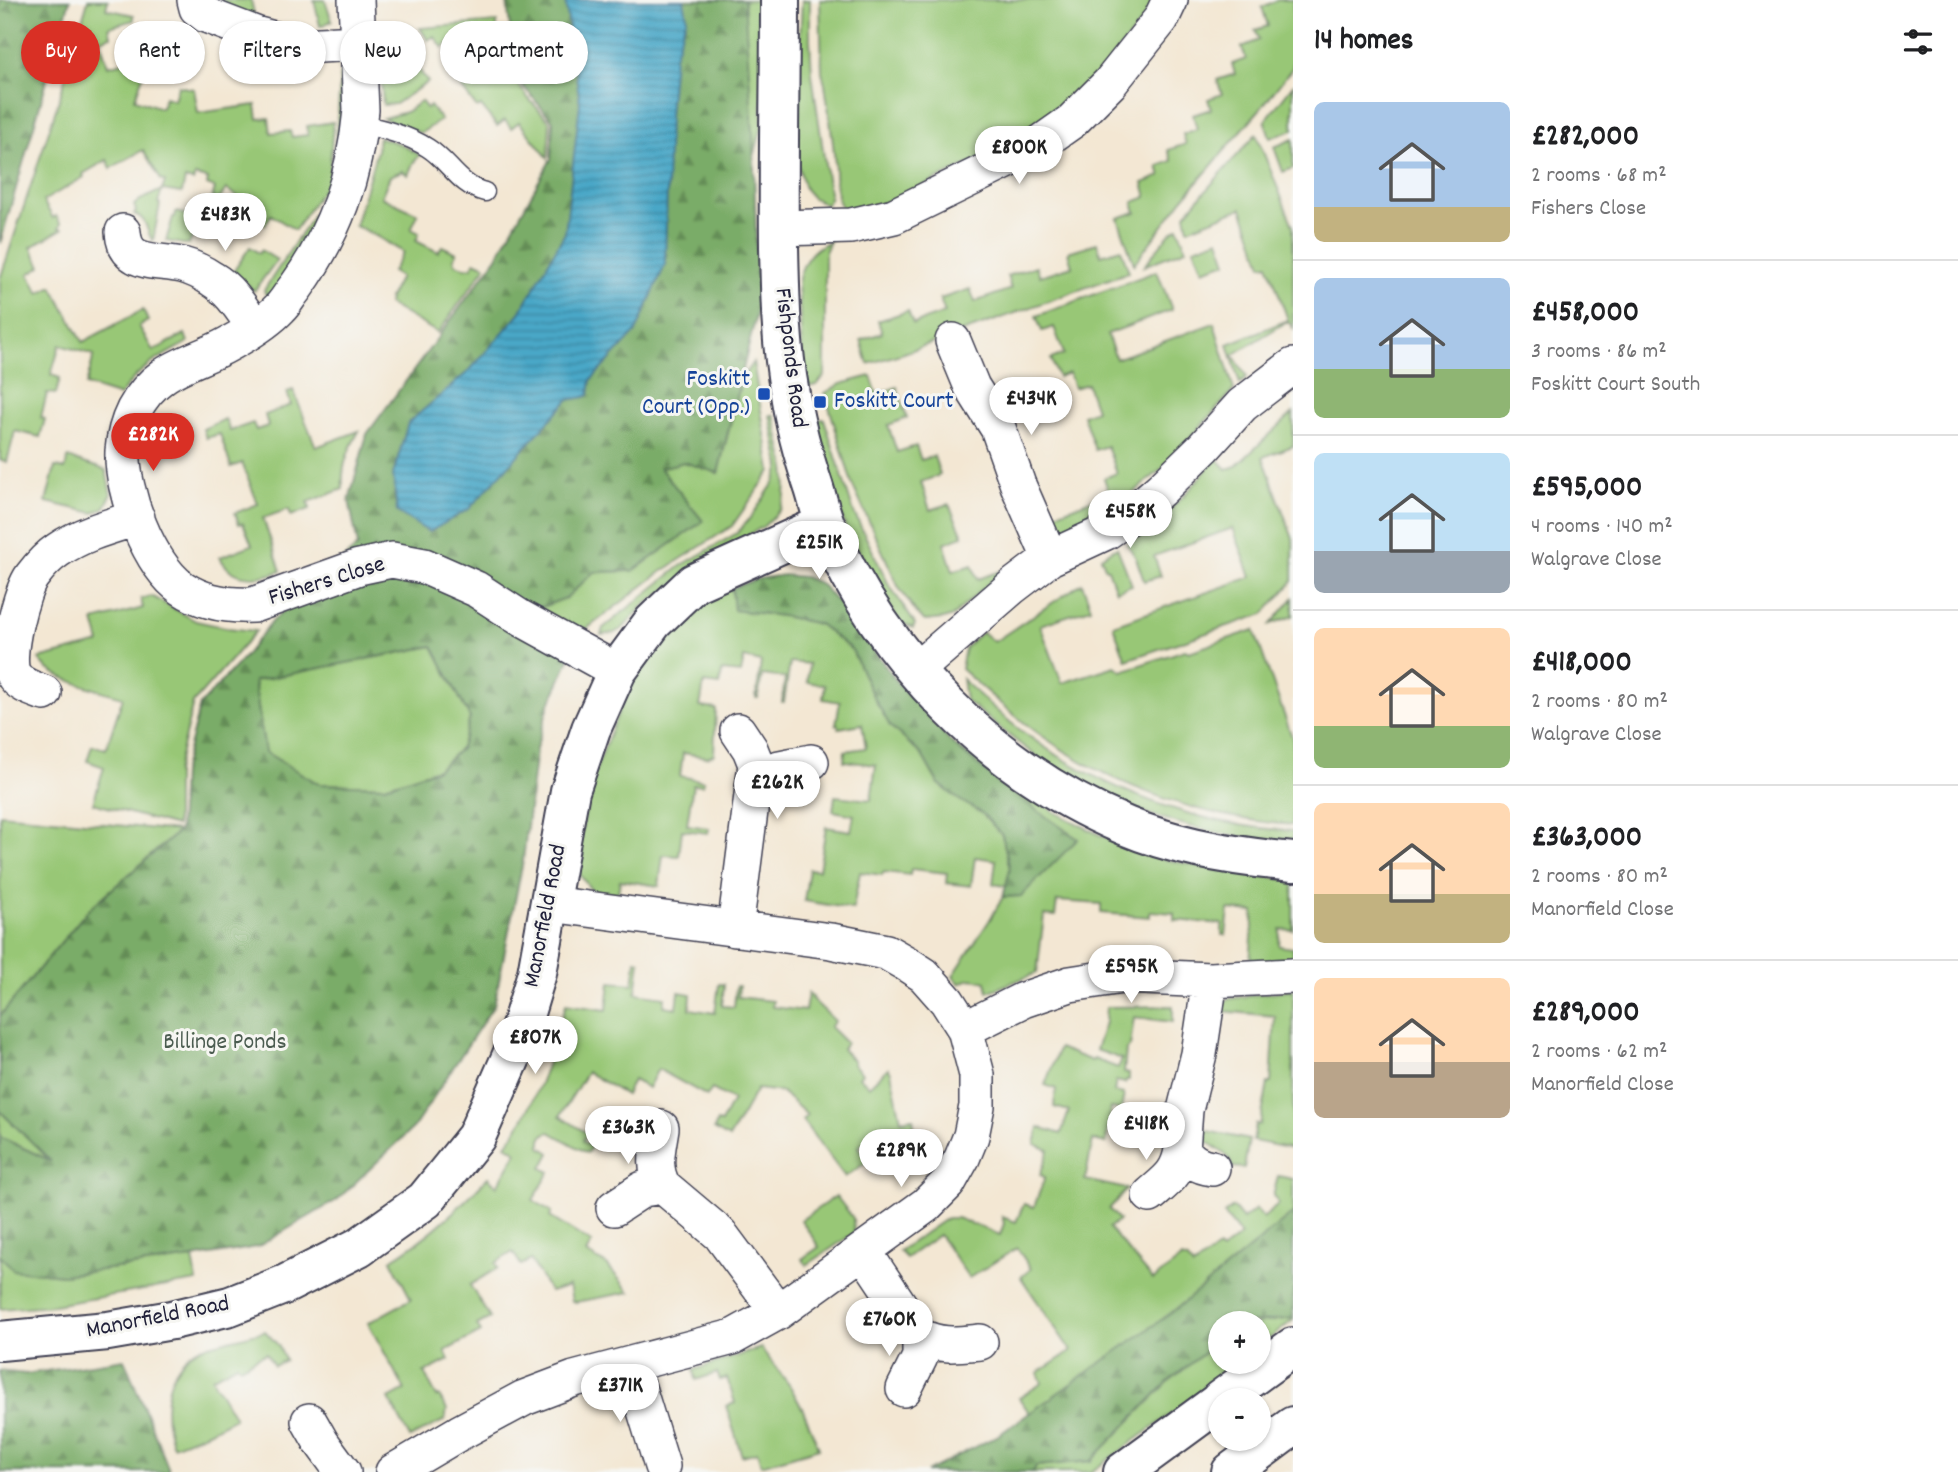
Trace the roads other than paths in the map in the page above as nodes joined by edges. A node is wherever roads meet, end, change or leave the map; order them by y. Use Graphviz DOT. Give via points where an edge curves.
graph roads {
  1 [pos="356,0"];
  2 [pos="780,0"];
  3 [pos="1170,0"];
  4 [pos="195,15"];
  5 [pos="357,21"];
  6 [pos="340,44"];
  7 [pos="360,84"];
  8 [pos="360,124"];
  9 [pos="485,192"];
  10 [pos="779,228"];
  11 [pos="126,256"];
  12 [pos="255,328"];
  13 [pos="953,341"];
  14 [pos="1293,366"];
  15 [pos="137,518"];
  16 [pos="825,524"];
  17 [pos="1050,558"];
  18 [pos="618,670"];
  19 [pos="5,671"];
  20 [pos="915,671"];
  21 [pos="44,693"];
  22 [pos="738,731"];
  23 [pos="811,762"];
  24 [pos="753,790"];
  25 [pos="1293,862"];
  26 [pos="550,904"];
  27 [pos="735,929"];
  28 [pos="1293,976"];
  29 [pos="1210,980"];
  30 [pos="965,1029"];
  31 [pos="660,1128"];
  32 [pos="1182,1150"];
  33 [pos="1212,1168"];
  34 [pos="663,1186"];
  35 [pos="1150,1195"];
  36 [pos="614,1208"];
  37 [pos="864,1252"];
  38 [pos="778,1312"];
  39 [pos="920,1336"];
  40 [pos="0,1341"];
  41 [pos="980,1342"];
  42 [pos="1293,1347"];
  43 [pos="631,1365"];
  44 [pos="1237,1388"];
  45 [pos="904,1389"];
  46 [pos="1208,1409"];
  47 [pos="309,1422"];
  48 [pos="1293,1426"];
  49 [pos="662,1466"];
  50 [pos="343,1472"];
  51 [pos="393,1472"];
  52 [pos="1123,1472"];
  53 [pos="1231,1472"];
  1 -- 5 [label="street, Fishers Close"];
  2 -- 10 [label="main road, Fishponds Road"];
  3 -- 10 [label="street" via="1161,19 1110,83 1072,121 1035,147 894,216 851,226"];
  4 -- 6 [label="street" via="300,46"];
  7 -- 8 [label="street, Fishers Close"];
  8 -- 9 [label="lane" via="427,147 461,180"];
  8 -- 12 [label="street, Fishers Close" via="339,212 309,269 279,309"];
  10 -- 16 [label="main road, Fishponds Road" via="780,303 789,393"];
  11 -- 12 [label="street" via="199,271 231,294"];
  12 -- 15 [label="street, Fishers Close" via="169,371 142,397 126,430 123,450"];
  13 -- 17 [label="street" via="972,387 998,428"];
  14 -- 17 [label="street" via="1242,405 1132,514 1106,532"];
  15 -- 18 [label="street, Fishers Close" via="167,575 191,593 216,603 253,605 392,559 424,566 476,589"];
  15 -- 19 [label="street" via="99,529 58,550 31,577 18,610"];
  16 -- 18 [label="main road, Manorfield Road" via="694,583 653,622"];
  16 -- 20 [label="main road, Fishponds Road" via="871,610"];
  17 -- 20 [label="street"];
  18 -- 26 [label="main road, Manorfield Road" via="570,791"];
  19 -- 21 [label="street"];
  20 -- 25 [label="main road, Fishponds Road" via="987,742 1069,800 1128,827 1188,846"];
  22 -- 24 [label="street" via="756,764"];
  23 -- 24 [label="street" via="763,773"];
  24 -- 27 [label="street"];
  26 -- 27 [label="street"];
  26 -- 40 [label="main road, Manorfield Road" via="537,973 513,1053 476,1137 425,1200 359,1247 230,1306 108,1331"];
  27 -- 30 [label="street" via="886,952 924,975"];
  28 -- 29 [label="street"];
  29 -- 30 [label="street" via="1122,976 1070,984 1023,1000"];
  29 -- 32 [label="street"];
  30 -- 37 [label="street" via="977,1075 977,1106 962,1158 926,1205"];
  31 -- 34 [label="street" via="656,1163"];
  32 -- 33 [label="street" via="1190,1160"];
  32 -- 35 [label="street" via="1175,1173"];
  34 -- 36 [label="street" via="643,1189"];
  34 -- 38 [label="street" via="720,1234"];
  37 -- 38 [label="street"];
  37 -- 39 [label="street"];
  38 -- 43 [label="street" via="733,1337"];
  39 -- 41 [label="street" via="942,1345"];
  39 -- 45 [label="street" via="920,1357"];
  42 -- 44 [label="main road"];
  43 -- 49 [label="street"];
  43 -- 51 [label="street" via="524,1398"];
  46 -- 52 [label="main road"];
  47 -- 50 [label="street"];
  48 -- 53 [label="main road"];
}
